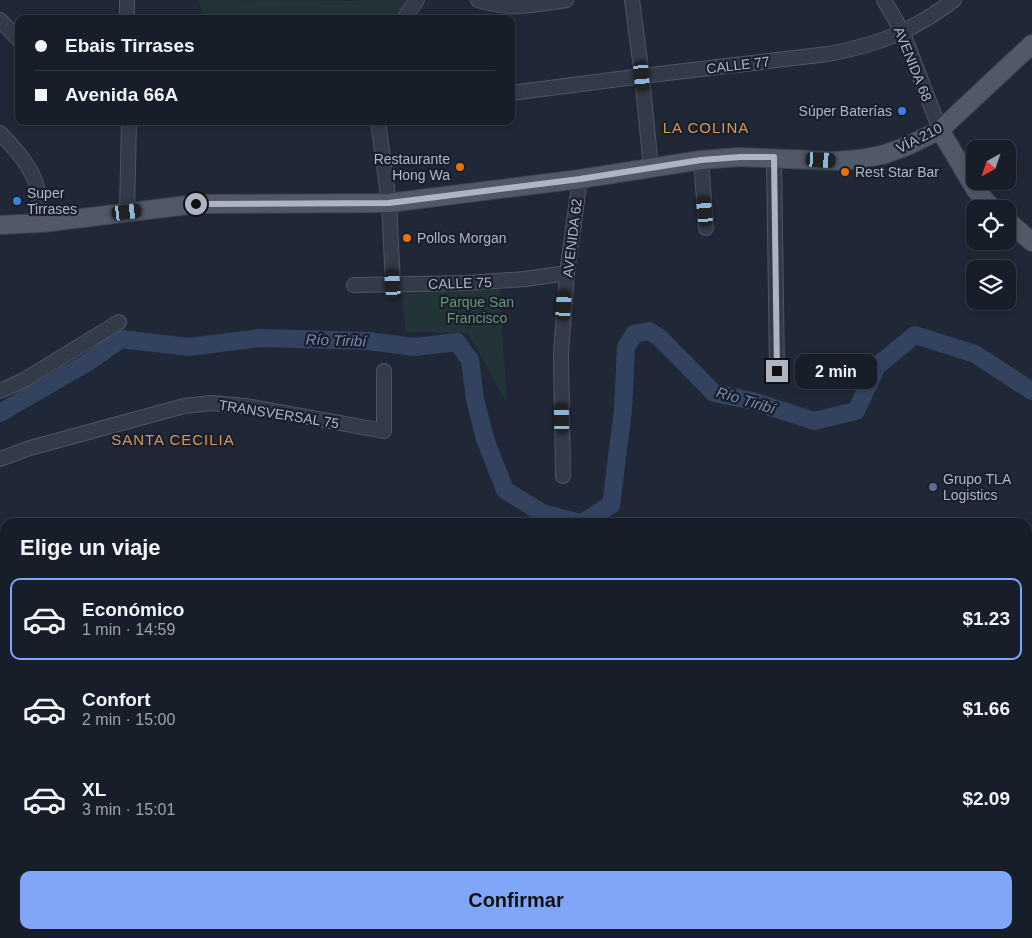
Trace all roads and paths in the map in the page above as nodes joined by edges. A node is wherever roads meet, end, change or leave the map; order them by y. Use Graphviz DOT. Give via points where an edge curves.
graph roads {
  1 [pos="127,0"];
  2 [pos="418,0"];
  3 [pos="478,0"];
  4 [pos="566,0"];
  5 [pos="632,0"];
  6 [pos="884,0"];
  7 [pos="954,0"];
  8 [pos="128,15"];
  9 [pos="407,15"];
  10 [pos="0,20"];
  11 [pos="903,33"];
  12 [pos="15,36"];
  13 [pos="1032,44"];
  14 [pos="642,76"];
  15 [pos="515,93"];
  16 [pos="129,125"];
  17 [pos="379,125"];
  18 [pos="940,130"];
  19 [pos="0,133"];
  20 [pos="774,157"];
  21 [pos="701,160"];
  22 [pos="651,168"];
  23 [pos="580,179"];
  24 [pos="985,200"];
  25 [pos="389,203"];
  26 [pos="127,212"];
  27 [pos="42,224"];
  28 [pos="0,225"];
  29 [pos="706,228"];
  30 [pos="1016,228"];
  31 [pos="1032,242"];
  32 [pos="567,273"];
  33 [pos="393,284"];
  34 [pos="354,285"];
  35 [pos="119,322"];
  36 [pos="384,371"];
  37 [pos="777,371"];
  38 [pos="0,391"];
  39 [pos="0,459"];
  40 [pos="563,476"];
  1 -- 8 [label="street"];
  2 -- 9 [label="street"];
  3 -- 4 [label="street" via="520,7"];
  5 -- 14 [label="street"];
  6 -- 11 [label="street, AVENIDA 68"];
  7 -- 11 [label="street, CALLE 77"];
  10 -- 12 [label="street"];
  11 -- 14 [label="street, CALLE 77" via="858,49 828,54"];
  11 -- 18 [label="street, AVENIDA 68"];
  13 -- 18 [label="main road, VÍA 210"];
  14 -- 15 [label="street, CALLE 77"];
  14 -- 22 [label="street"];
  16 -- 26 [label="street"];
  17 -- 25 [label="street"];
  18 -- 20 [label="main road, VÍA 210" via="905,147 860,159 837,161"];
  18 -- 24 [label="main road" via="975,189"];
  19 -- 27 [label="street" via="31,172"];
  20 -- 21 [label="main road, VÍA 210"];
  20 -- 37 [label="street"];
  21 -- 22 [label="main road, VÍA 210"];
  21 -- 29 [label="street"];
  22 -- 23 [label="main road, VÍA 210"];
  23 -- 25 [label="main road, VÍA 210"];
  23 -- 32 [label="street, AVENIDA 62"];
  25 -- 26 [label="main road, VÍA 210" via="196,204"];
  25 -- 33 [label="street"];
  26 -- 27 [label="main road, VÍA 210"];
  27 -- 28 [label="main road, VÍA 210"];
  30 -- 31 [label="main road"];
  32 -- 33 [label="street, CALLE 75" via="525,280"];
  32 -- 40 [label="street, AVENIDA 62" via="561,354"];
  33 -- 34 [label="street, CALLE 75"];
  35 -- 38 [label="street" via="24,380"];
  36 -- 39 [label="street, TRANSVERSAL 75" via="384,432 230,403 203,403"];
}
